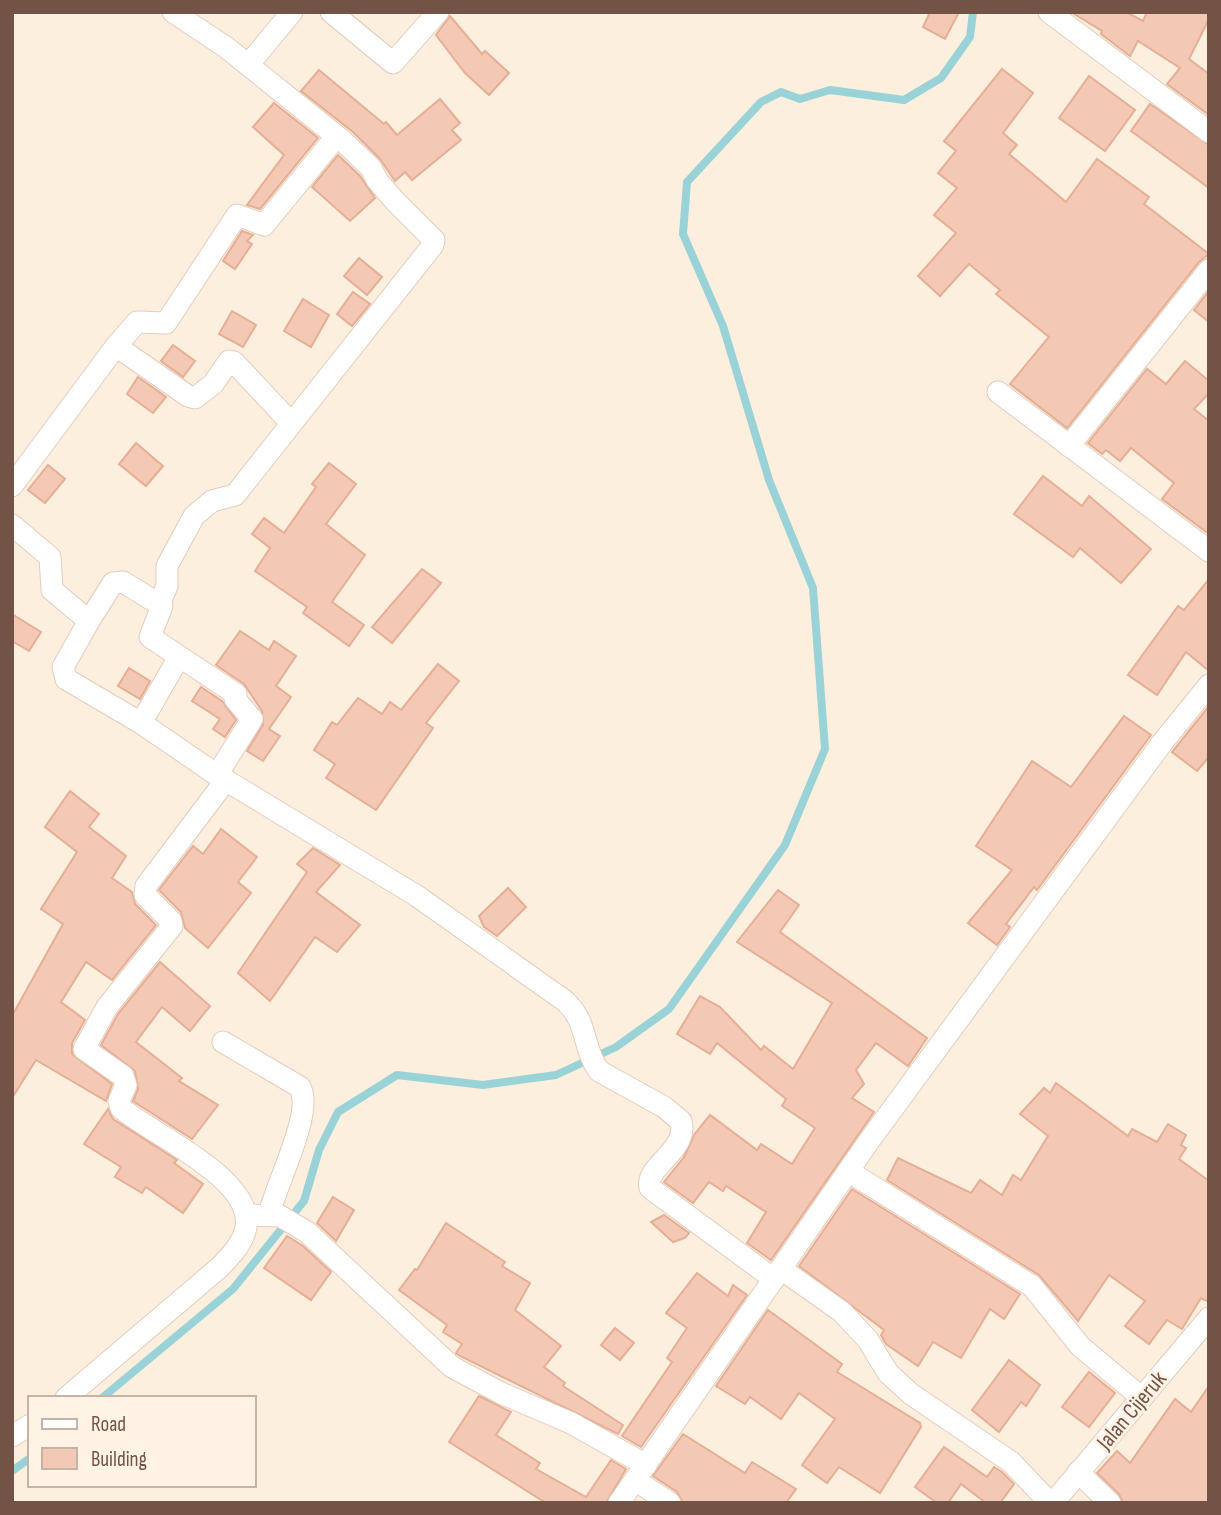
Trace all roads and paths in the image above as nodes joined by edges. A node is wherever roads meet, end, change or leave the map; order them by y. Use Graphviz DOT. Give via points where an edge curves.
graph roads {
  1 [pos="173,12"];
  2 [pos="292,12"];
  3 [pos="331,12"];
  4 [pos="438,12"];
  5 [pos="1049,12"];
  6 [pos="248,65"];
  7 [pos="1209,132"];
  8 [pos="336,137"];
  9 [pos="1209,270"];
  10 [pos="116,346"];
  11 [pos="998,392"];
  12 [pos="291,423"];
  13 [pos="1069,446"];
  14 [pos="12,486"];
  15 [pos="12,524"];
  16 [pos="1209,551"];
  17 [pos="159,604"];
  18 [pos="89,621"];
  19 [pos="179,657"];
  20 [pos="1209,685"];
  21 [pos="141,723"];
  22 [pos="222,778"];
  23 [pos="223,1042"];
  24 [pos="848,1171"];
  25 [pos="246,1214"];
  26 [pos="282,1218"];
  27 [pos="778,1274"];
  28 [pos="1209,1318"];
  29 [pos="68,1396"];
  30 [pos="1142,1398"];
  31 [pos="28,1426"];
  32 [pos="12,1436"];
  33 [pos="1078,1472"];
  34 [pos="641,1473"];
  35 [pos="620,1503"];
  36 [pos="670,1503"];
  37 [pos="1052,1503"];
  38 [pos="1110,1503"];
  1 -- 6 [label="street"];
  2 -- 6 [label="street"];
  3 -- 4 [label="street" via="393,63"];
  5 -- 7 [label="street"];
  6 -- 8 [label="street"];
  8 -- 10 [label="street" via="264,225 237,215 166,323 141,320"];
  8 -- 12 [label="street" via="371,168 394,200 430,235 433,245"];
  9 -- 13 [label="street"];
  10 -- 12 [label="street" via="195,398 213,384 229,361 234,362"];
  10 -- 14 [label="street"];
  11 -- 13 [label="street"];
  12 -- 17 [label="street" via="235,495 212,501 194,516 167,566 167,586"];
  13 -- 16 [label="street"];
  15 -- 18 [label="street" via="50,557 52,590"];
  17 -- 18 [label="street" via="117,580"];
  17 -- 19 [label="street" via="149,634"];
  18 -- 21 [label="street" via="63,667 64,675"];
  19 -- 21 [label="street"];
  19 -- 22 [label="street" via="233,690 236,702 251,714"];
  20 -- 24 [label="street"];
  21 -- 22 [label="street"];
  22 -- 25 [label="street" via="146,886 145,895 172,926 107,1007 84,1049 123,1076 126,1085 121,1108 214,1172"];
  22 -- 27 [label="street" via="417,895 577,1012 594,1065 681,1121 681,1140 652,1176 650,1188"];
  23 -- 26 [label="street" via="300,1087 305,1096"];
  24 -- 27 [label="street"];
  24 -- 30 [label="street" via="1032,1286 1080,1346"];
  25 -- 26 [label="street"];
  25 -- 29 [label="street" via="240,1245 220,1267"];
  26 -- 34 [label="street" via="323,1245 452,1367 571,1423"];
  27 -- 34 [label="street"];
  27 -- 37 [label="street" via="842,1312 868,1340 888,1373 911,1394 1011,1462"];
  28 -- 30 [label="street, Jalan Cijeruk"];
  30 -- 33 [label="street, Jalan Cijeruk"];
  31 -- 32 [label="street"];
  33 -- 37 [label="street, Jalan Cijeruk"];
  33 -- 38 [label="street"];
  34 -- 35 [label="street"];
  34 -- 36 [label="street"];
}
